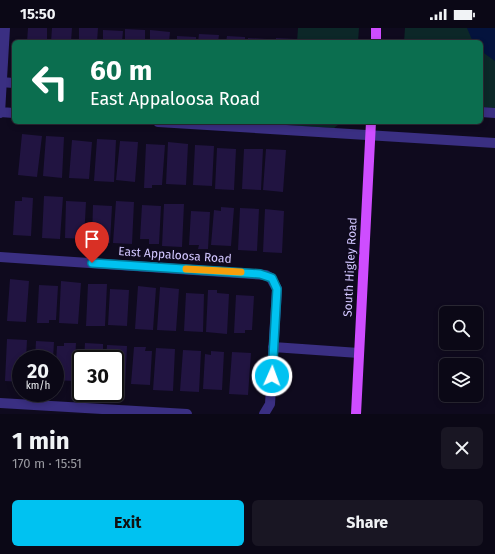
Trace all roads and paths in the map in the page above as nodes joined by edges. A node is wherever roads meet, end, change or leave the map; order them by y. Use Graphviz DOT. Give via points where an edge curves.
graph roads {
  1 [pos="5,28"];
  2 [pos="376,28"];
  3 [pos="376,40"];
  4 [pos="1,82"];
  5 [pos="12,83"];
  6 [pos="0,112"];
  7 [pos="483,112"];
  8 [pos="12,113"];
  9 [pos="495,113"];
  10 [pos="191,124"];
  11 [pos="371,124"];
  12 [pos="370,135"];
  13 [pos="495,143"];
  14 [pos="0,257"];
  15 [pos="273,347"];
  16 [pos="359,353"];
  17 [pos="0,402"];
  18 [pos="187,414"];
  19 [pos="264,414"];
  20 [pos="356,414"];
  1 -- 4 [label="street"];
  2 -- 3 [label="main road"];
  4 -- 5 [label="street"];
  4 -- 6 [label="street"];
  6 -- 8 [label="street"];
  7 -- 9 [label="street"];
  10 -- 12 [label="street"];
  11 -- 12 [label="main road, South Higley Road"];
  12 -- 13 [label="street"];
  12 -- 16 [label="main road, South Higley Road"];
  14 -- 15 [label="street, East Appaloosa Road" via="266,275 277,289"];
  15 -- 16 [label="street"];
  15 -- 19 [label="street" via="270,404"];
  16 -- 20 [label="main road, South Higley Road"];
  17 -- 18 [label="street"];
}
